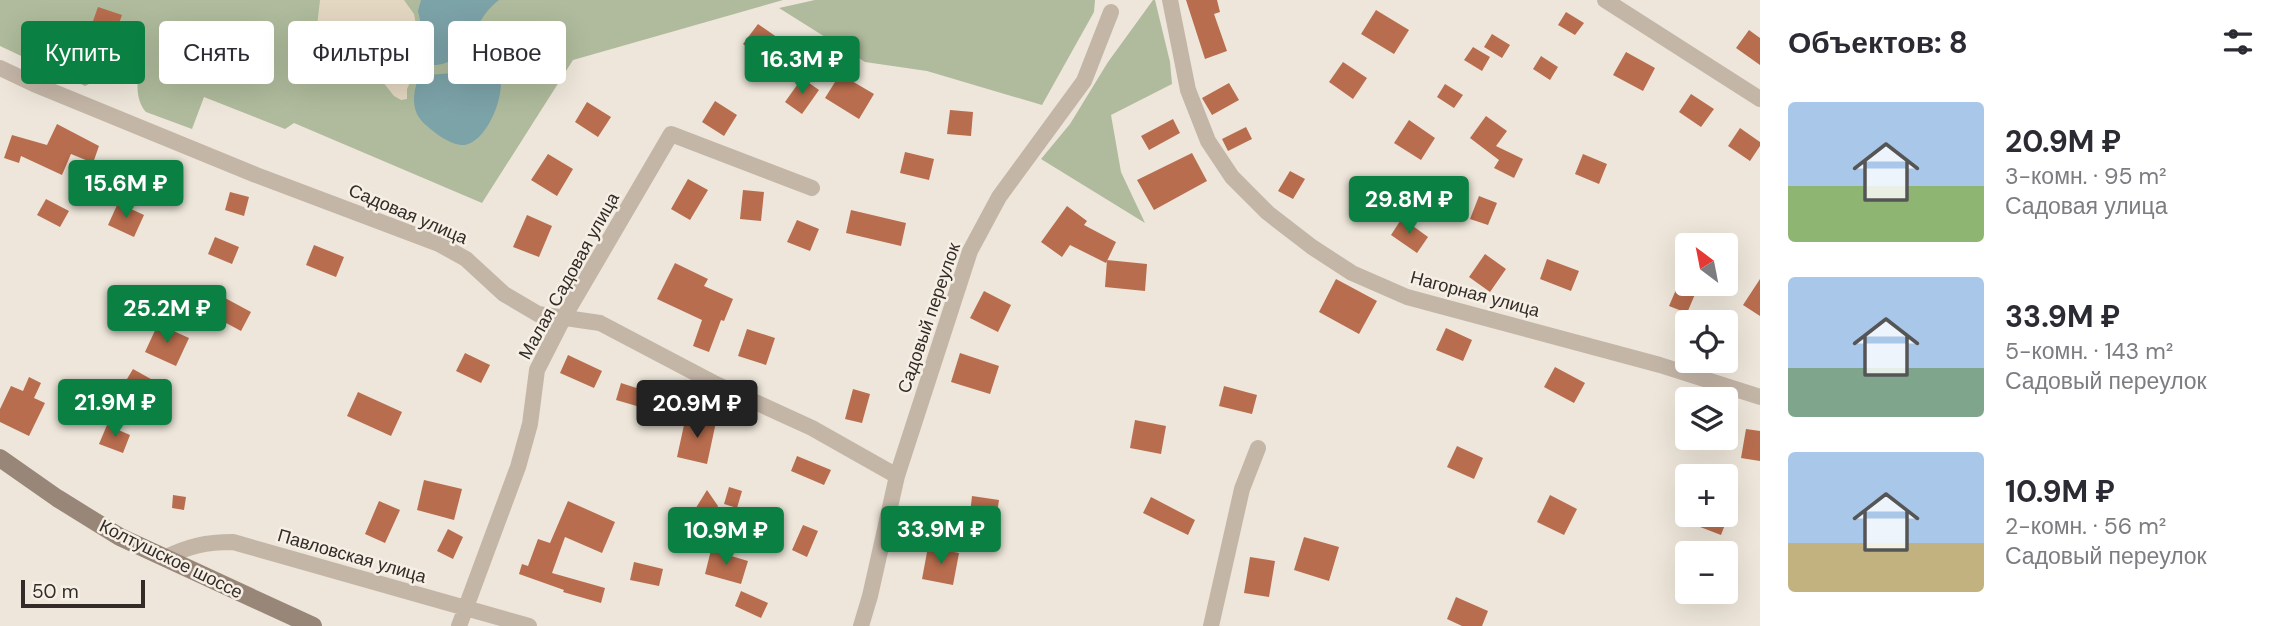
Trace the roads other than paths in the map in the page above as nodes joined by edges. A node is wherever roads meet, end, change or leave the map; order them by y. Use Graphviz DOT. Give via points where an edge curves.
graph roads {
  1 [pos="1170,0"];
  2 [pos="1605,0"];
  3 [pos="1111,12"];
  4 [pos="0,68"];
  5 [pos="1760,99"];
  6 [pos="812,188"];
  7 [pos="564,317"];
  8 [pos="1760,397"];
  9 [pos="1258,448"];
  10 [pos="0,458"];
  11 [pos="897,476"];
  12 [pos="164,558"];
  13 [pos="465,610"];
  14 [pos="313,626"];
  15 [pos="459,626"];
  16 [pos="529,626"];
  17 [pos="861,626"];
  18 [pos="1211,626"];
  1 -- 8 [label="street, Нагорная улица" via="1188,90 1208,141 1232,177 1312,247 1352,273 1407,297 1660,365"];
  2 -- 5 [label="street"];
  3 -- 11 [label="street, Садовый переулок" via="1084,81 999,197 970,251"];
  4 -- 7 [label="street, Садовая улица" via="256,175 439,244 538,314"];
  6 -- 7 [label="street, Малая Садовая улица" via="671,134"];
  7 -- 11 [label="street, Садовая улица" via="600,323 812,428"];
  7 -- 13 [label="street, Малая Садовая улица" via="537,370 530,424 518,467"];
  9 -- 18 [label="street" via="1242,489"];
  10 -- 12 [label="main road, Колтушское шоссе" via="120,537"];
  11 -- 17 [label="street, Садовый переулок"];
  12 -- 13 [label="street, Павловская улица" via="209,542 233,542"];
  12 -- 14 [label="main road, Колтушское шоссе"];
  13 -- 15 [label="street, Малая Садовая улица"];
  13 -- 16 [label="street, Павловская улица"];
}
